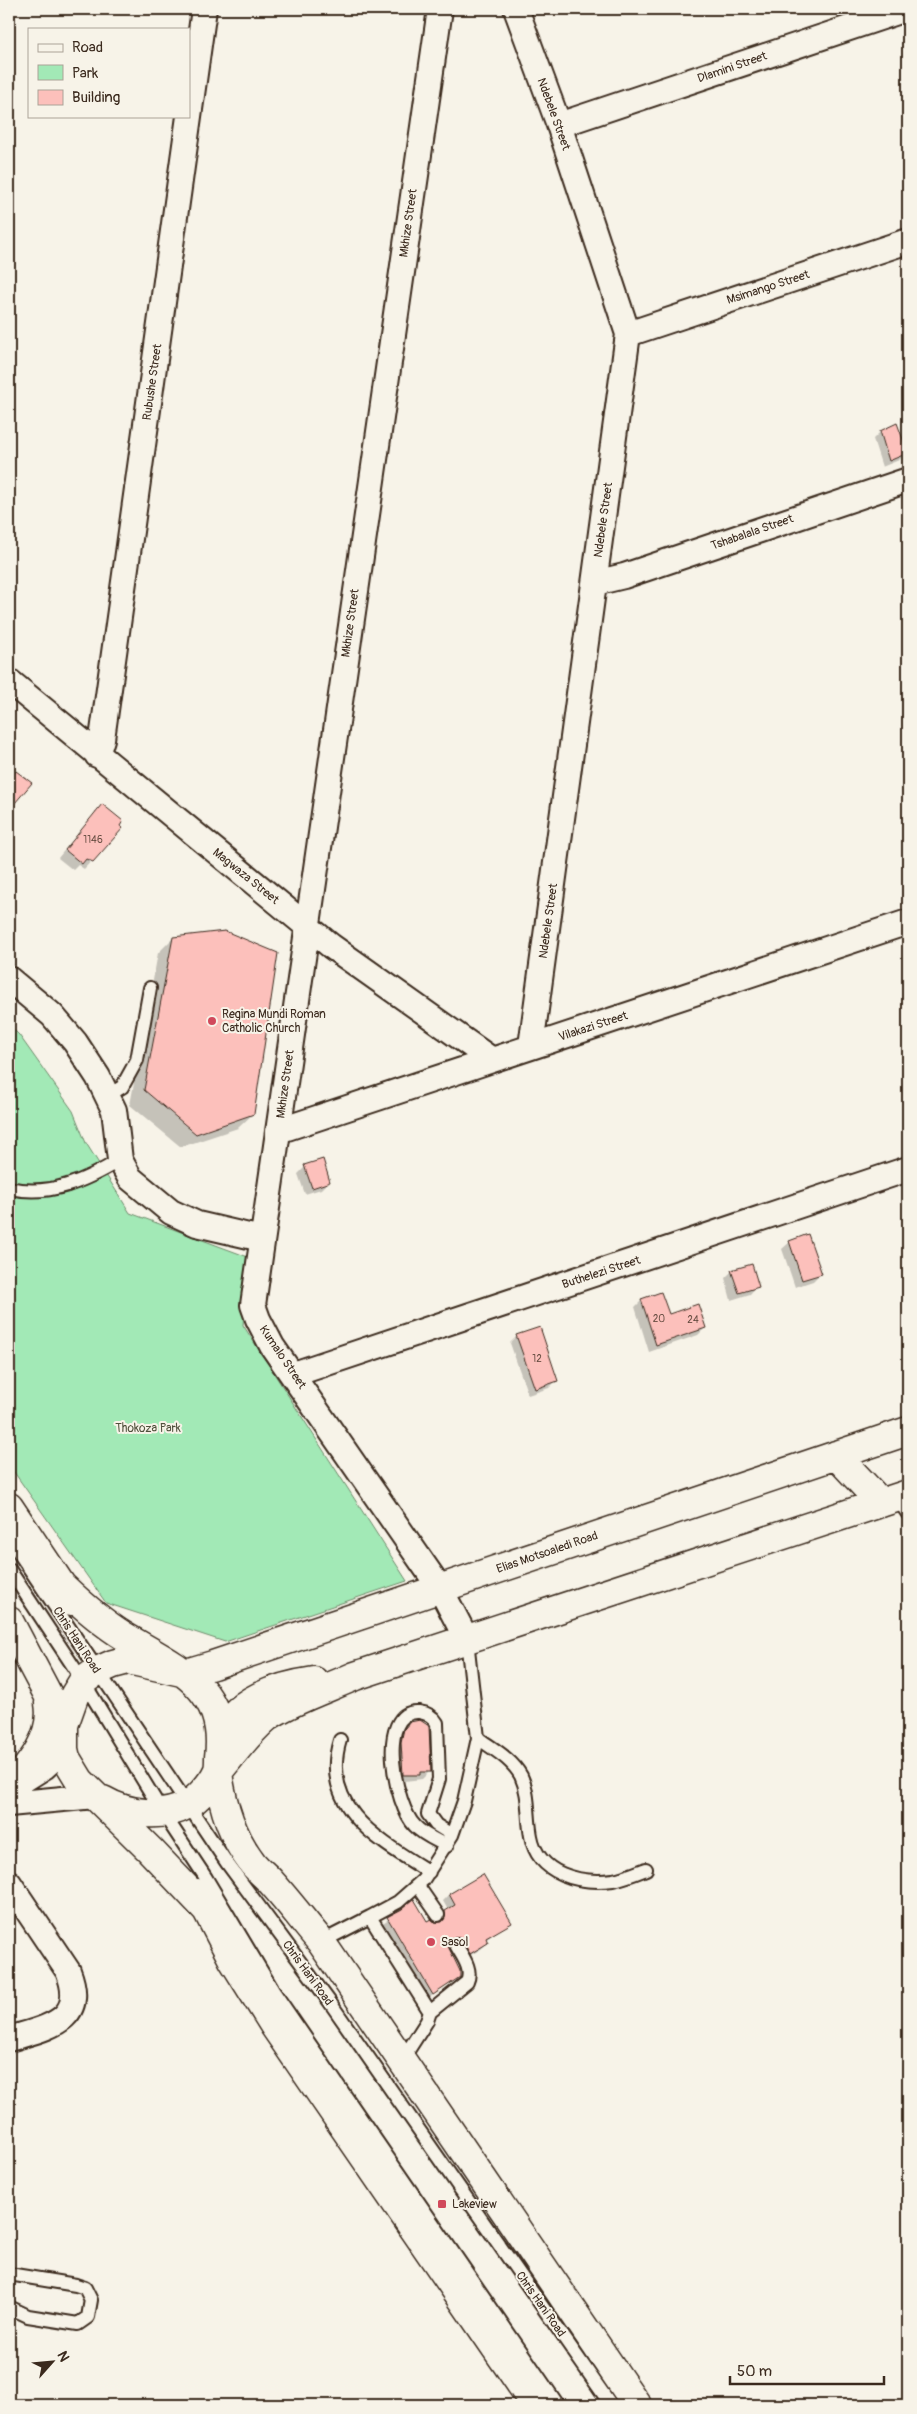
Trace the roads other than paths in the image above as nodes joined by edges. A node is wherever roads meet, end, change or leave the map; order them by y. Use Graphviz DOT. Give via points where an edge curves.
graph roads {
  1 [pos="204,9"];
  2 [pos="440,9"];
  3 [pos="516,9"];
  4 [pos="906,9"];
  5 [pos="190,109"];
  6 [pos="189,118"];
  7 [pos="559,125"];
  8 [pos="908,241"];
  9 [pos="628,334"];
  10 [pos="908,480"];
  11 [pos="595,583"];
  12 [pos="9,681"];
  13 [pos="97,755"];
  14 [pos="908,922"];
  15 [pos="308,926"];
  16 [pos="9,979"];
  17 [pos="150,988"];
  18 [pos="531,1046"];
  19 [pos="492,1060"];
  20 [pos="107,1096"];
  21 [pos="278,1131"];
  22 [pos="120,1160"];
  23 [pos="908,1170"];
  24 [pos="9,1188"];
  25 [pos="262,1239"];
  26 [pos="294,1374"];
  27 [pos="908,1431"];
  28 [pos="836,1455"];
  29 [pos="899,1502"];
  30 [pos="9,1507"];
  31 [pos="9,1538"];
  32 [pos="9,1568"];
  33 [pos="62,1586"];
  34 [pos="440,1588"];
  35 [pos="9,1621"];
  36 [pos="468,1640"];
  37 [pos="128,1660"];
  38 [pos="186,1673"];
  39 [pos="90,1676"];
  40 [pos="355,1676"];
  41 [pos="47,1696"];
  42 [pos="221,1736"];
  43 [pos="64,1737"];
  44 [pos="478,1738"];
  45 [pos="340,1740"];
  46 [pos="218,1772"];
  47 [pos="9,1789"];
  48 [pos="96,1796"];
  49 [pos="9,1804"];
  50 [pos="175,1809"];
  51 [pos="133,1812"];
  52 [pos="450,1840"];
  53 [pos="646,1869"];
  54 [pos="429,1872"];
  55 [pos="9,1883"];
  56 [pos="418,1886"];
  57 [pos="206,1910"];
  58 [pos="438,1915"];
  59 [pos="370,1917"];
  60 [pos="321,1942"];
  61 [pos="456,1945"];
  62 [pos="430,2012"];
  63 [pos="9,2039"];
  64 [pos="402,2060"];
  65 [pos="9,2274"];
  66 [pos="9,2307"];
  67 [pos="535,2405"];
  68 [pos="558,2405"];
  69 [pos="611,2405"];
  70 [pos="637,2405"];
  1 -- 5 [label="street, Rubushe Street"];
  2 -- 15 [label="street, Mkhize Street"];
  3 -- 7 [label="street, Ndebele Street"];
  4 -- 7 [label="street, Dlamini Street"];
  6 -- 13 [label="street, Rubushe Street" via="102,738"];
  7 -- 9 [label="street, Ndebele Street"];
  8 -- 9 [label="street, Msimango Street"];
  9 -- 11 [label="street, Ndebele Street"];
  10 -- 11 [label="street, Tshabalala Street"];
  11 -- 18 [label="street, Ndebele Street"];
  12 -- 13 [label="street, Magwaza Street"];
  13 -- 15 [label="street, Magwaza Street"];
  14 -- 18 [label="street, Vilakazi Street"];
  15 -- 19 [label="street, Magwaza Street" via="331,946"];
  15 -- 21 [label="street, Mkhize Street"];
  16 -- 20 [label="street" via="64,1028"];
  17 -- 20 [label="lane" via="137,1060 122,1087"];
  18 -- 19 [label="street, Vilakazi Street"];
  19 -- 21 [label="street, Vilakazi Street"];
  20 -- 22 [label="street" via="114,1110"];
  21 -- 25 [label="street, Mkhize Street"];
  22 -- 24 [label="lane" via="90,1178 67,1186 42,1191"];
  22 -- 25 [label="street" via="130,1178 171,1212 196,1224"];
  23 -- 26 [label="street, Buthelezi Street"];
  25 -- 26 [label="street, Kumalo Street" via="253,1305 264,1332"];
  26 -- 34 [label="street, Kumalo Street"];
  27 -- 28 [label="main road, Elias Motsoaledi Road"];
  28 -- 29 [label="main road"];
  28 -- 34 [label="main road, Elias Motsoaledi Road"];
  29 -- 36 [label="main road"];
  30 -- 33 [label="main road, Chris Hani Road"];
  31 -- 39 [label="lane, Chris Hani Road"];
  32 -- 39 [label="lane, Chris Hani Road"];
  33 -- 37 [label="main road, Chris Hani Road" via="89,1625"];
  33 -- 38 [label="main road" via="106,1624"];
  34 -- 36 [label="street, Kumalo Street"];
  34 -- 38 [label="main road, Elias Motsoaledi Road"];
  35 -- 41 [label="main road"];
  36 -- 40 [label="main road"];
  36 -- 44 [label="lane"];
  37 -- 38 [label="main road"];
  37 -- 39 [label="main road"];
  38 -- 42 [label="main road" via="212,1702"];
  39 -- 43 [label="main road" via="75,1694"];
  39 -- 50 [label="lane, Chris Hani Road"];
  39 -- 50 [label="lane, Chris Hani Road"];
  40 -- 42 [label="main road" via="275,1689 230,1717"];
  40 -- 46 [label="main road" via="268,1716"];
  41 -- 43 [label="main road"];
  41 -- 47 [label="main road" via="49,1723 44,1741"];
  42 -- 46 [label="main road"];
  43 -- 47 [label="street" via="44,1767"];
  43 -- 48 [label="main road" via="71,1769"];
  44 -- 52 [label="lane" via="464,1801"];
  44 -- 53 [label="lane" via="508,1760 520,1774 526,1791 531,1839 540,1857 554,1871 577,1880 615,1880"];
  45 -- 54 [label="lane" via="335,1756 335,1773 339,1792 349,1809 362,1826 387,1846"];
  46 -- 50 [label="main road" via="196,1799"];
  46 -- 60 [label="main road, Chris Hani Road" via="221,1797 242,1848"];
  48 -- 49 [label="street"];
  48 -- 51 [label="main road"];
  48 -- 57 [label="main road"];
  50 -- 51 [label="main road"];
  50 -- 68 [label="lane, Chris Hani Road" via="206,1878 274,1992"];
  50 -- 69 [label="lane, Chris Hani Road" via="227,1863 329,2001"];
  51 -- 57 [label="main road" via="194,1886"];
  52 -- 52 [label="lane" via="424,1834 414,1825 398,1792 393,1770 395,1729 402,1716 411,1712 428,1714 437,1724 439,1779 428,1814"];
  52 -- 54 [label="lane"];
  54 -- 56 [label="lane"];
  55 -- 63 [label="street" via="68,1971 74,1986 70,2012 55,2024"];
  56 -- 58 [label="lane"];
  56 -- 59 [label="lane" via="398,1902"];
  57 -- 67 [label="main road" via="275,2027"];
  59 -- 60 [label="lane"];
  59 -- 62 [label="lane"];
  60 -- 64 [label="main road, Chris Hani Road"];
  61 -- 62 [label="lane" via="470,1977"];
  62 -- 64 [label="lane"];
  64 -- 70 [label="main road, Chris Hani Road"];
  65 -- 66 [label="lane" via="76,2285 85,2288 91,2300 88,2317 78,2324 28,2316"];
}
